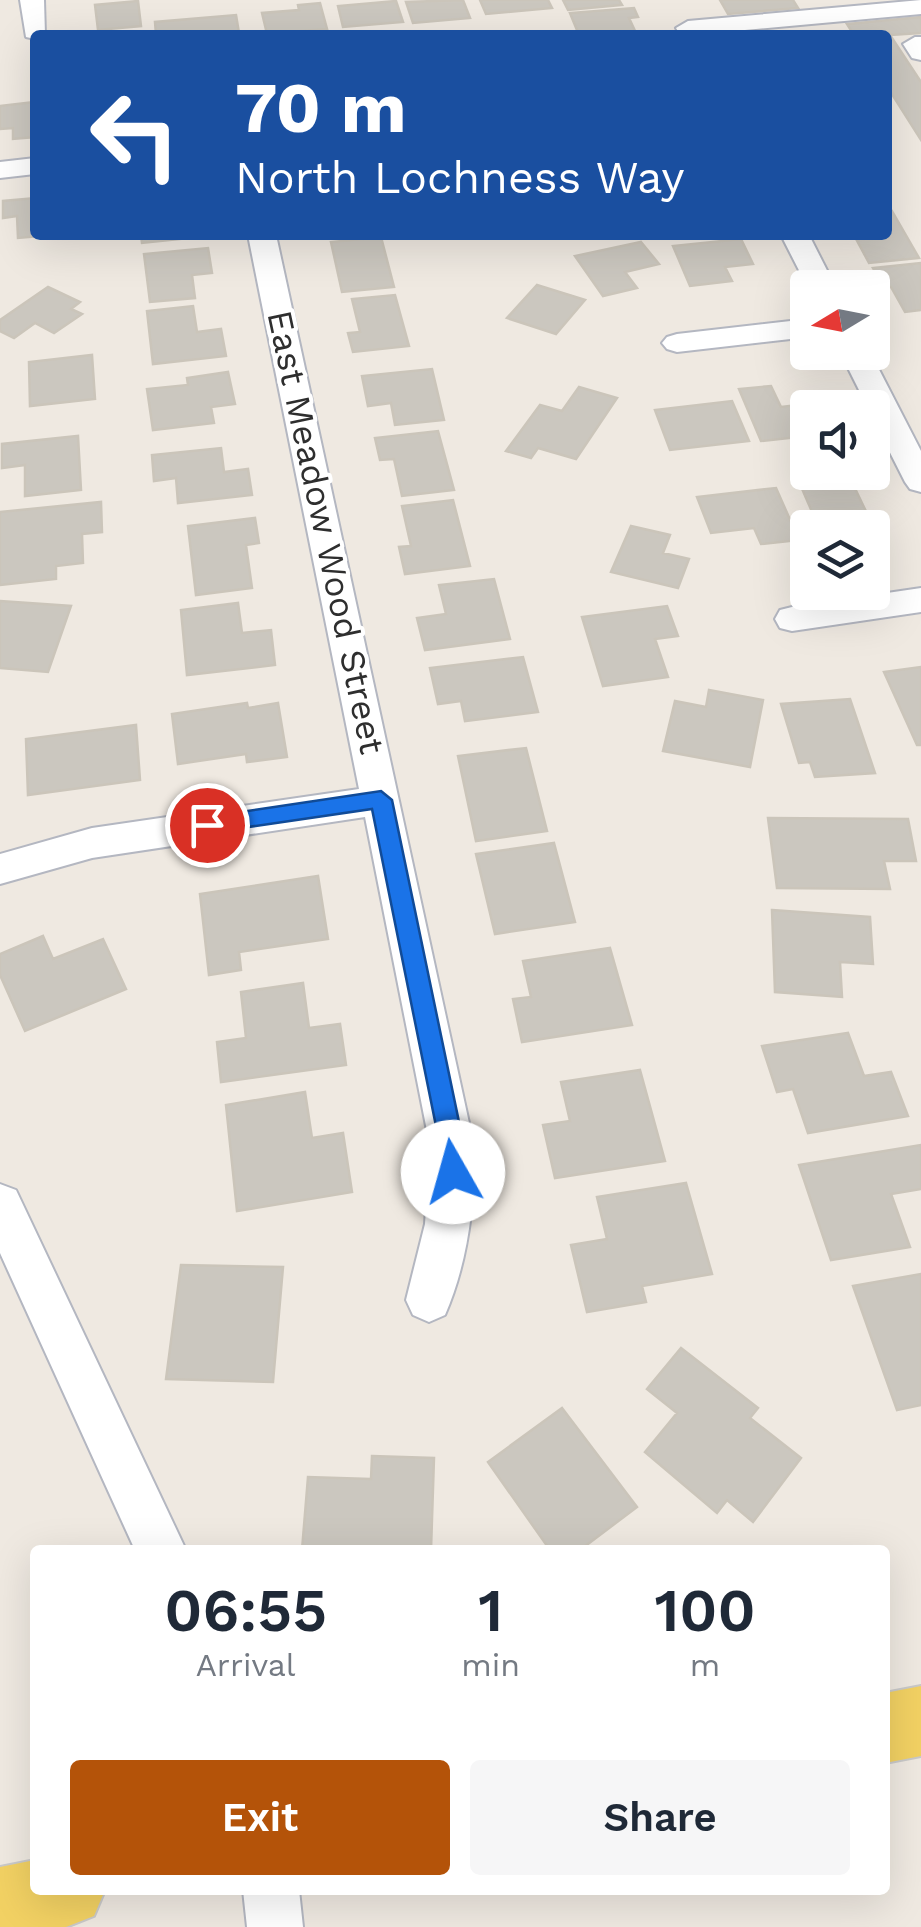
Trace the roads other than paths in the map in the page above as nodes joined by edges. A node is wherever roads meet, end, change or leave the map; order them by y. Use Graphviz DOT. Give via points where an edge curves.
graph roads {
  1 [pos="32,0"];
  2 [pos="673,0"];
  3 [pos="921,7"];
  4 [pos="35,30"];
  5 [pos="689,30"];
  6 [pos="708,30"];
  7 [pos="921,44"];
  8 [pos="921,53"];
  9 [pos="30,167"];
  10 [pos="0,170"];
  11 [pos="263,240"];
  12 [pos="798,240"];
  13 [pos="813,270"];
  14 [pos="790,330"];
  15 [pos="678,342"];
  16 [pos="921,417"];
  17 [pos="890,421"];
  18 [pos="890,425"];
  19 [pos="921,482"];
  20 [pos="921,600"];
  21 [pos="792,619"];
  22 [pos="381,800"];
  23 [pos="0,870"];
  24 [pos="0,1204"];
  25 [pos="429,1300"];
  26 [pos="159,1545"];
  27 [pos="921,1721"];
  28 [pos="890,1727"];
  29 [pos="44,1895"];
  30 [pos="272,1895"];
  31 [pos="0,1904"];
  32 [pos="275,1927"];
  1 -- 4 [label="street"];
  2 -- 5 [label="street"];
  3 -- 6 [label="street"];
  7 -- 8 [label="street" via="915,44"];
  9 -- 10 [label="street"];
  11 -- 22 [label="street, East Meadow Wood Street"];
  12 -- 13 [label="street"];
  14 -- 15 [label="street"];
  16 -- 17 [label="street"];
  18 -- 19 [label="street"];
  20 -- 21 [label="street"];
  22 -- 23 [label="street" via="92,843"];
  22 -- 25 [label="street, East Meadow Wood Street" via="452,1146 454,1199"];
  24 -- 26 [label="street"];
  27 -- 28 [label="main road"];
  29 -- 31 [label="main road"];
  30 -- 32 [label="street"];
}
